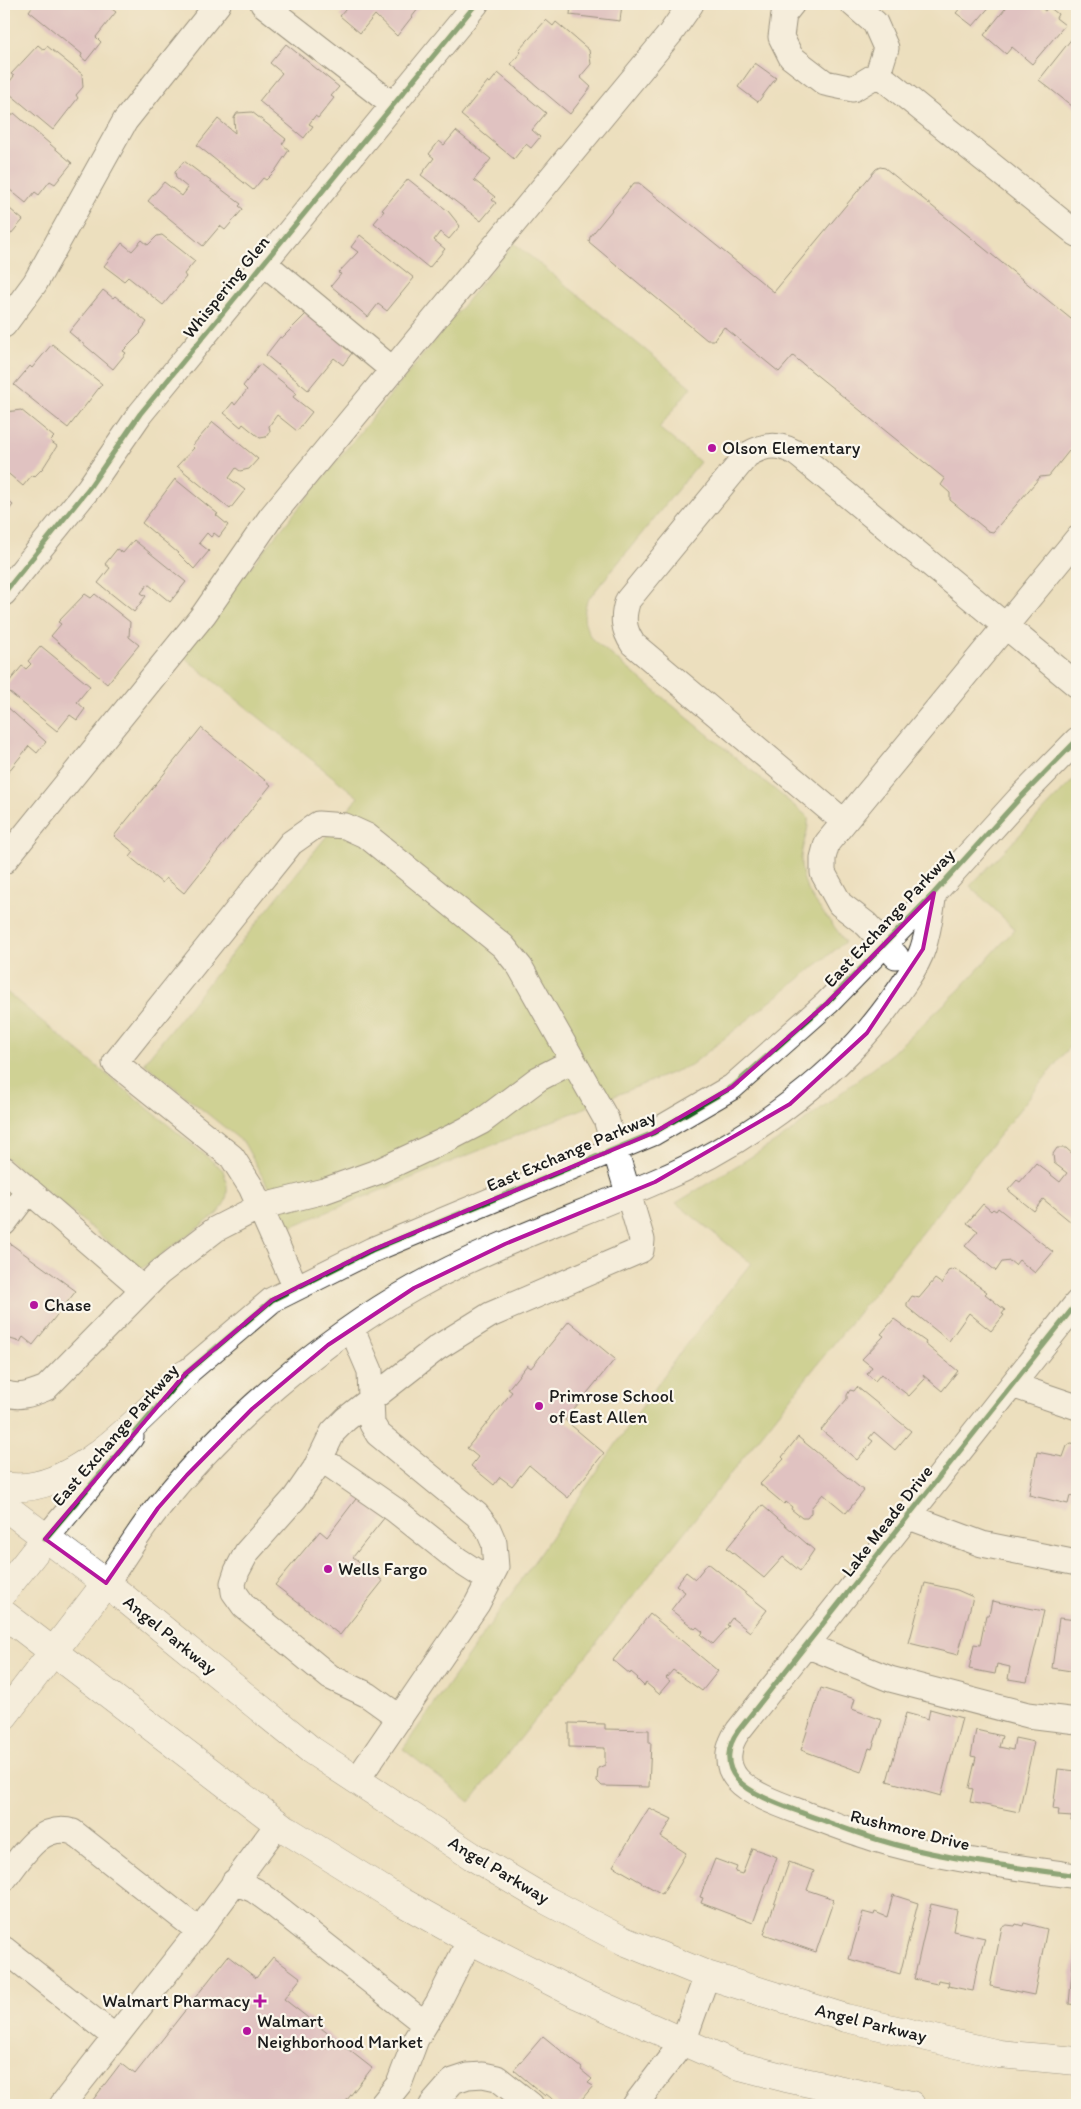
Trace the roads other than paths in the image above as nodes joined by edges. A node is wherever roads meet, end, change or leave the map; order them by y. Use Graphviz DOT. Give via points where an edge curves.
graph roads {
  1 [pos="218,4"];
  2 [pos="263,4"];
  3 [pos="476,4"];
  4 [pos="691,4"];
  5 [pos="792,4"];
  6 [pos="853,4"];
  7 [pos="878,74"];
  8 [pos="393,105"];
  9 [pos="1077,234"];
  10 [pos="264,263"];
  11 [pos="4,325"];
  12 [pos="393,370"];
  13 [pos="1077,539"];
  14 [pos="4,593"];
  15 [pos="1006,626"];
  16 [pos="1077,685"];
  17 [pos="1077,740"];
  18 [pos="843,821"];
  19 [pos="4,861"];
  20 [pos="934,893"];
  21 [pos="885,944"];
  22 [pos="910,971"];
  23 [pos="573,1061"];
  24 [pos="615,1149"];
  25 [pos="4,1169"];
  26 [pos="29,1190"];
  27 [pos="628,1192"];
  28 [pos="259,1207"];
  29 [pos="4,1223"];
  30 [pos="296,1288"];
  31 [pos="143,1289"];
  32 [pos="1077,1303"];
  33 [pos="352,1329"];
  34 [pos="185,1374"];
  35 [pos="1012,1385"];
  36 [pos="4,1393"];
  37 [pos="373,1396"];
  38 [pos="1077,1407"];
  39 [pos="320,1458"];
  40 [pos="4,1486"];
  41 [pos="4,1506"];
  42 [pos="908,1516"];
  43 [pos="45,1539"];
  44 [pos="1077,1564"];
  45 [pos="489,1580"];
  46 [pos="106,1583"];
  47 [pos="4,1591"];
  48 [pos="4,1614"];
  49 [pos="806,1645"];
  50 [pos="52,1652"];
  51 [pos="4,1716"];
  52 [pos="400,1718"];
  53 [pos="1077,1721"];
  54 [pos="729,1760"];
  55 [pos="358,1780"];
  56 [pos="278,1824"];
  57 [pos="1077,1876"];
  58 [pos="4,1880"];
  59 [pos="234,1882"];
  60 [pos="199,1931"];
  61 [pos="470,1940"];
  62 [pos="4,1949"];
  63 [pos="707,1975"];
  64 [pos="425,2024"];
  65 [pos="115,2037"];
  66 [pos="683,2042"];
  67 [pos="1077,2061"];
  68 [pos="62,2105"];
  69 [pos="382,2105"];
  70 [pos="432,2105"];
  71 [pos="531,2105"];
  72 [pos="635,2105"];
  73 [pos="910,2105"];
  1 -- 11 [label="street" via="125,121 35,283"];
  2 -- 8 [label="street"];
  3 -- 8 [label="street, Whispering Glen"];
  4 -- 12 [label="street" via="670,34"];
  5 -- 7 [label="street" via="784,14 781,37 791,57 825,83 853,89"];
  6 -- 7 [label="street" via="874,23 886,48"];
  7 -- 9 [label="street"];
  8 -- 10 [label="street, Whispering Glen"];
  10 -- 12 [label="street"];
  10 -- 14 [label="street, Whispering Glen" via="140,414 89,488"];
  12 -- 19 [label="street" via="271,517 204,614"];
  13 -- 15 [label="street"];
  15 -- 16 [label="street"];
  15 -- 18 [label="street"];
  15 -- 18 [label="street" via="791,450 768,445 747,455 628,600 623,623 633,644"];
  17 -- 20 [label="street, East Exchange Parkway"];
  18 -- 21 [label="street" via="827,843 823,873 840,904"];
  20 -- 21 [label="street, East Exchange Parkway"];
  20 -- 22 [label="street, East Exchange Parkway" via="923,949"];
  21 -- 22 [label="street"];
  21 -- 24 [label="street, East Exchange Parkway" via="827,1003 732,1087 653,1133"];
  22 -- 27 [label="street, East Exchange Parkway" via="867,1033 830,1071 790,1104 702,1159"];
  23 -- 24 [label="street" via="606,1119"];
  23 -- 28 [label="street" via="538,1079 481,1122 378,1172 324,1191"];
  23 -- 28 [label="street" via="520,967 503,946 367,836 346,826 318,824 291,843 115,1063 232,1157"];
  24 -- 27 [label="street"];
  24 -- 30 [label="street, East Exchange Parkway" via="372,1250"];
  25 -- 26 [label="street"];
  26 -- 29 [label="street"];
  26 -- 31 [label="street"];
  27 -- 33 [label="street, East Exchange Parkway" via="505,1244 414,1288"];
  27 -- 37 [label="street" via="642,1240 641,1250 490,1315 437,1348"];
  28 -- 30 [label="street"];
  28 -- 31 [label="street" via="216,1229"];
  30 -- 34 [label="street, East Exchange Parkway" via="272,1300"];
  31 -- 36 [label="street" via="46,1388 27,1396"];
  32 -- 35 [label="street, Lake Meade Drive"];
  33 -- 37 [label="street" via="370,1371"];
  33 -- 46 [label="street, East Exchange Parkway" via="288,1376 218,1442 158,1508"];
  34 -- 40 [label="main road" via="128,1428 62,1477 36,1485"];
  34 -- 43 [label="street, East Exchange Parkway"];
  35 -- 38 [label="street"];
  35 -- 42 [label="street, Lake Meade Drive"];
  37 -- 39 [label="street" via="333,1432"];
  37 -- 45 [label="street" via="372,1424 378,1434 464,1503 488,1529 494,1543 496,1567"];
  39 -- 45 [label="street"];
  39 -- 52 [label="street" via="295,1498 247,1552 236,1571 234,1592 244,1606 330,1677 368,1695"];
  41 -- 43 [label="main road, Angel Parkway"];
  42 -- 44 [label="street" via="982,1544"];
  42 -- 49 [label="street, Lake Meade Drive"];
  43 -- 46 [label="main road, Angel Parkway"];
  43 -- 47 [label="main road, East Exchange Parkway"];
  45 -- 52 [label="street" via="477,1604"];
  46 -- 50 [label="main road, East Exchange Parkway"];
  46 -- 55 [label="main road, Angel Parkway" via="311,1750"];
  48 -- 50 [label="main road"];
  49 -- 53 [label="street" via="890,1679 1028,1716"];
  49 -- 54 [label="street, Lake Meade Drive" via="732,1739"];
  50 -- 51 [label="main road, East Exchange Parkway"];
  50 -- 56 [label="main road"];
  52 -- 55 [label="street"];
  54 -- 57 [label="street, Rushmore Drive" via="731,1770 745,1786 777,1803 877,1839 967,1860"];
  55 -- 63 [label="main road, Angel Parkway" via="472,1856 546,1900 624,1942"];
  56 -- 59 [label="street"];
  56 -- 61 [label="main road"];
  58 -- 60 [label="street" via="46,1832 63,1829 73,1832"];
  59 -- 60 [label="street"];
  59 -- 64 [label="street" via="268,1900"];
  60 -- 65 [label="street"];
  61 -- 64 [label="street"];
  61 -- 66 [label="main road" via="578,1995"];
  62 -- 65 [label="street"];
  63 -- 66 [label="street"];
  63 -- 67 [label="main road, Angel Parkway" via="846,2018 980,2050"];
  64 -- 69 [label="street" via="399,2084"];
  65 -- 68 [label="street"];
  66 -- 72 [label="street"];
  66 -- 73 [label="main road" via="736,2065"];
  70 -- 71 [label="street" via="453,2081 483,2075 497,2078"];
}
